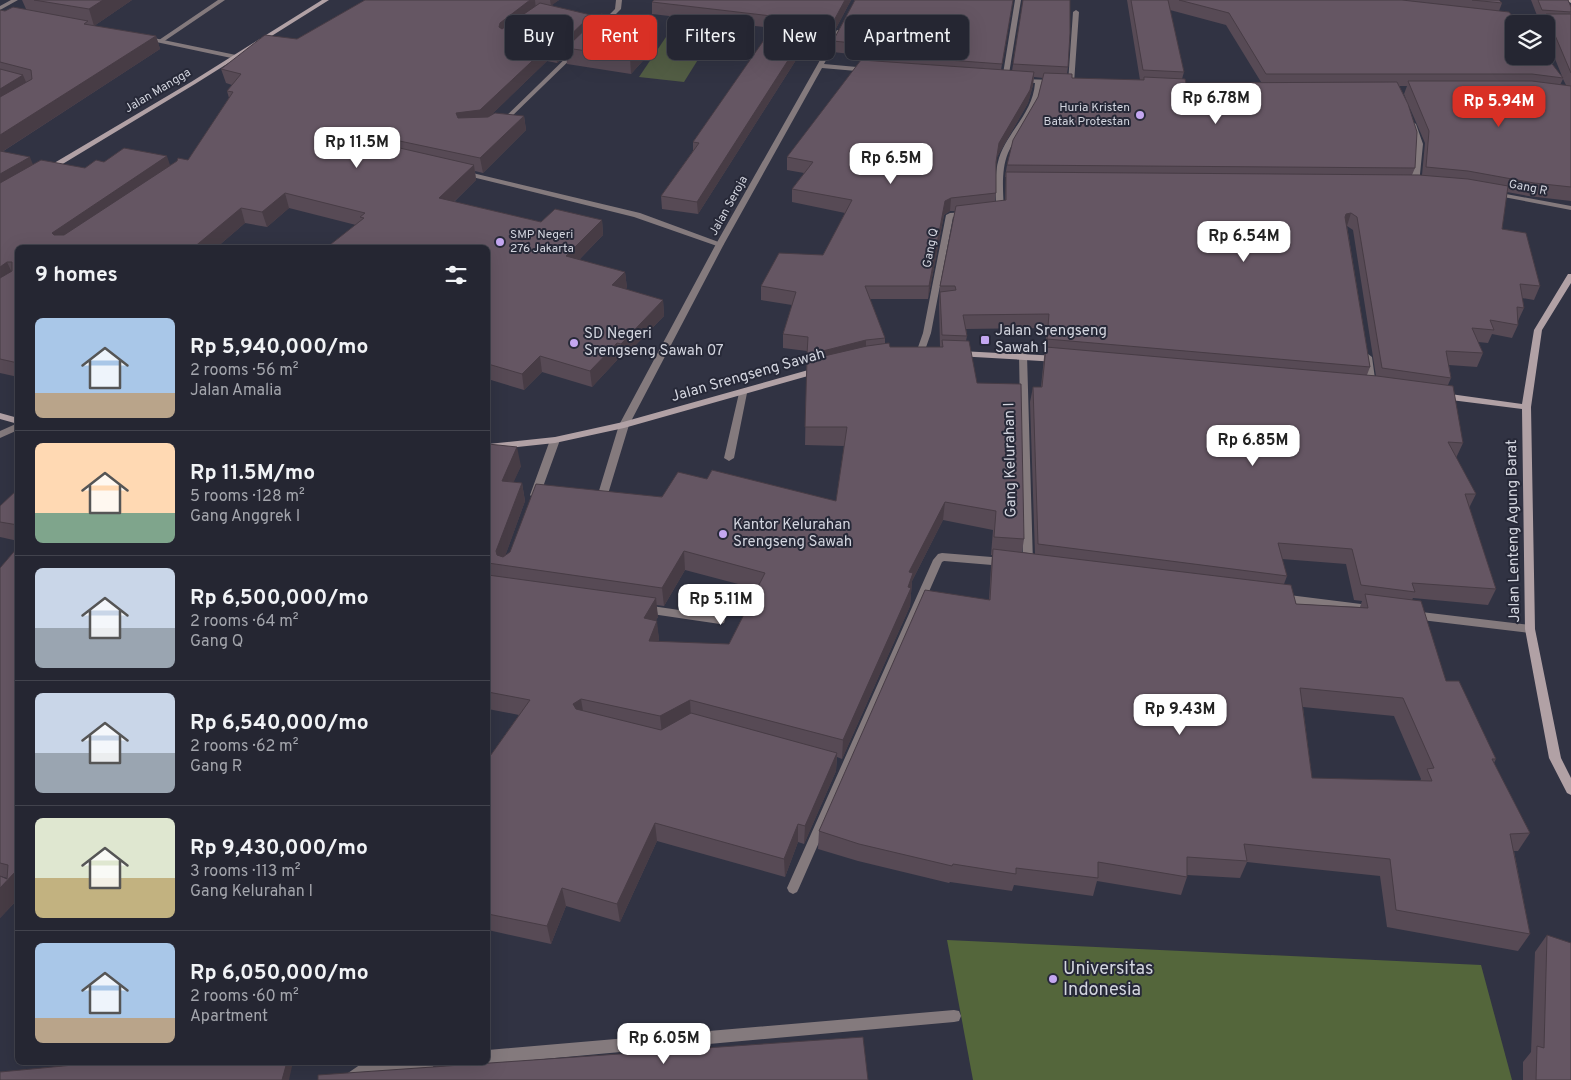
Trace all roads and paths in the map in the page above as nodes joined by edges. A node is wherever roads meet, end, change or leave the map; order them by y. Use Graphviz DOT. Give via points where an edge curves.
graph roads {
  1 [pos="14,0"];
  2 [pos="222,0"];
  3 [pos="326,0"];
  4 [pos="619,0"];
  5 [pos="1018,1"];
  6 [pos="0,8"];
  7 [pos="1076,12"];
  8 [pos="0,13"];
  9 [pos="10,15"];
  10 [pos="613,15"];
  11 [pos="1492,18"];
  12 [pos="1571,24"];
  13 [pos="842,25"];
  14 [pos="133,36"];
  15 [pos="161,41"];
  16 [pos="578,48"];
  17 [pos="236,57"];
  18 [pos="821,66"];
  19 [pos="879,71"];
  20 [pos="996,79"];
  21 [pos="1006,80"];
  22 [pos="1038,81"];
  23 [pos="1072,83"];
  24 [pos="1081,83"];
  25 [pos="1409,115"];
  26 [pos="490,127"];
  27 [pos="450,169"];
  28 [pos="42,173"];
  29 [pos="1000,181"];
  30 [pos="1010,182"];
  31 [pos="1405,184"];
  32 [pos="1414,184"];
  33 [pos="1424,185"];
  34 [pos="1488,192"];
  35 [pos="1571,208"];
  36 [pos="992,211"];
  37 [pos="975,213"];
  38 [pos="720,244"];
  39 [pos="1571,276"];
  40 [pos="1366,347"];
  41 [pos="920,354"];
  42 [pos="949,354"];
  43 [pos="1023,356"];
  44 [pos="1072,360"];
  45 [pos="828,368"];
  46 [pos="1372,386"];
  47 [pos="743,393"];
  48 [pos="1430,394"];
  49 [pos="1526,407"];
  50 [pos="0,416"];
  51 [pos="15,420"];
  52 [pos="624,425"];
  53 [pos="15,428"];
  54 [pos="0,435"];
  55 [pos="555,440"];
  56 [pos="490,447"];
  57 [pos="729,458"];
  58 [pos="603,494"];
  59 [pos="531,505"];
  60 [pos="1267,596"];
  61 [pos="633,608"];
  62 [pos="1373,610"];
  63 [pos="1402,614"];
  64 [pos="720,620"];
  65 [pos="1530,629"];
  66 [pos="1571,790"];
  67 [pos="793,888"];
  68 [pos="954,1016"];
  69 [pos="490,1057"];
  70 [pos="401,1065"];
  71 [pos="350,1080"];
  1 -- 6 [label="street"];
  2 -- 15 [label="street"];
  3 -- 17 [label="street, Jalan Mangga"];
  4 -- 10 [label="street" via="618,10"];
  5 -- 21 [label="street"];
  7 -- 23 [label="street"];
  8 -- 9 [label="street"];
  11 -- 12 [label="street"];
  13 -- 18 [label="street, Jalan Seroja"];
  14 -- 15 [label="street"];
  15 -- 17 [label="street"];
  16 -- 26 [label="street" via="505,120"];
  17 -- 28 [label="street, Jalan Mangga"];
  18 -- 19 [label="street"];
  18 -- 38 [label="street, Jalan Seroja"];
  20 -- 21 [label="street"];
  21 -- 22 [label="street"];
  22 -- 23 [label="street"];
  22 -- 29 [label="street" via="1035,103 1004,153"];
  23 -- 24 [label="street"];
  25 -- 32 [label="street" via="1419,144"];
  27 -- 38 [label="street" via="637,215"];
  29 -- 30 [label="street"];
  29 -- 36 [label="street" via="1000,210"];
  31 -- 32 [label="street"];
  32 -- 33 [label="street"];
  34 -- 35 [label="street, Gang R"];
  37 -- 41 [label="street, Gang Q" via="950,215"];
  38 -- 52 [label="street, Jalan Seroja"];
  39 -- 49 [label="street, Jalan Lenteng Agung Barat" via="1538,330"];
  40 -- 46 [label="street"];
  42 -- 43 [label="street"];
  43 -- 44 [label="street"];
  43 -- 67 [label="street, Gang Kelurahan I" via="1033,565 942,557 938,560 841,765"];
  45 -- 47 [label="street, Jalan Srengseng Sawah"];
  47 -- 52 [label="street, Jalan Srengseng Sawah"];
  47 -- 57 [label="street"];
  48 -- 49 [label="street"];
  49 -- 65 [label="street, Jalan Lenteng Agung Barat"];
  50 -- 51 [label="street"];
  52 -- 55 [label="street, Jalan Srengseng Sawah"];
  52 -- 58 [label="street, Jalan Seroja"];
  53 -- 54 [label="street"];
  55 -- 56 [label="street, Jalan Srengseng Sawah"];
  55 -- 59 [label="street"];
  60 -- 62 [label="street"];
  61 -- 64 [label="street"];
  63 -- 65 [label="street"];
  65 -- 66 [label="street, Jalan Lenteng Agung Barat" via="1554,758"];
  68 -- 69 [label="street"];
  70 -- 71 [label="street" via="365,1069"];
}
